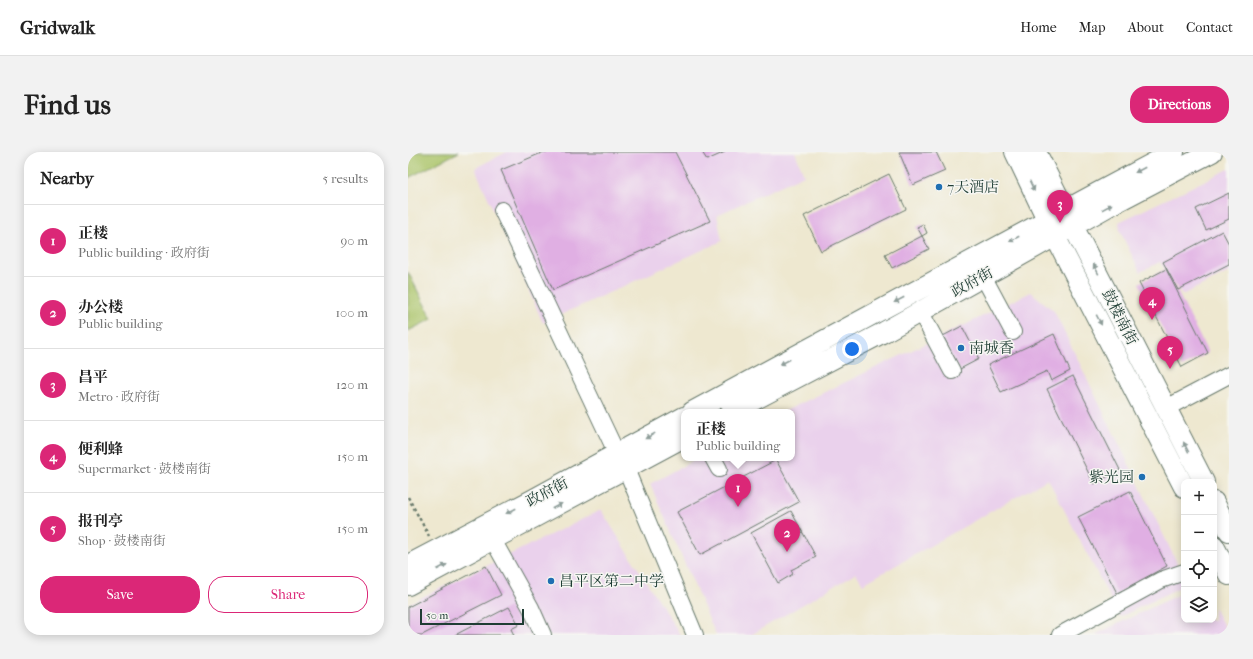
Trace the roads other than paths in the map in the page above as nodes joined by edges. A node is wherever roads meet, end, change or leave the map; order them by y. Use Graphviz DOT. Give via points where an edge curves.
graph roads {
  1 [pos="1015,152"];
  2 [pos="1036,152"];
  3 [pos="1174,152"];
  4 [pos="1212,152"];
  5 [pos="502,210"];
  6 [pos="1060,223"];
  7 [pos="983,276"];
  8 [pos="920,311"];
  9 [pos="1013,332"];
  10 [pos="952,371"];
  11 [pos="1229,375"];
  12 [pos="1166,407"];
  13 [pos="698,409"];
  14 [pos="737,409"];
  15 [pos="681,419"];
  16 [pos="681,438"];
  17 [pos="622,461"];
  18 [pos="1202,479"];
  19 [pos="1181,481"];
  20 [pos="1217,508"];
  21 [pos="1229,531"];
  22 [pos="493,540"];
  23 [pos="408,565"];
  24 [pos="1181,573"];
  25 [pos="408,585"];
  26 [pos="543,635"];
  27 [pos="695,635"];
  28 [pos="1060,635"];
  1 -- 6 [label="main road, 鼓楼南街, one-way"];
  2 -- 6 [label="main road, 鼓楼南街"];
  3 -- 6 [label="main road, 政府街, one-way"];
  6 -- 4 [label="main road, 政府街, one-way"];
  5 -- 17 [label="street"];
  6 -- 7 [label="main road, 政府街"];
  12 -- 6 [label="main road, 鼓楼南街, one-way"];
  6 -- 13 [label="main road, 政府街, one-way"];
  6 -- 19 [label="main road, 鼓楼南街, one-way"];
  7 -- 8 [label="main road, 政府街"];
  7 -- 9 [label="street"];
  8 -- 10 [label="street"];
  8 -- 14 [label="main road, 政府街"];
  11 -- 12 [label="street"];
  18 -- 12 [label="main road, 鼓楼南街, one-way"];
  15 -- 17 [label="main road, 政府街, one-way"];
  16 -- 17 [label="main road, 政府街"];
  22 -- 17 [label="main road, 政府街, one-way"];
  17 -- 23 [label="main road, 政府街, one-way"];
  17 -- 27 [label="street"];
  20 -- 21 [label="main road"];
  25 -- 22 [label="main road, 政府街, one-way"];
  22 -- 26 [label="street"];
  24 -- 28 [label="street" via="1161,580"];
}
